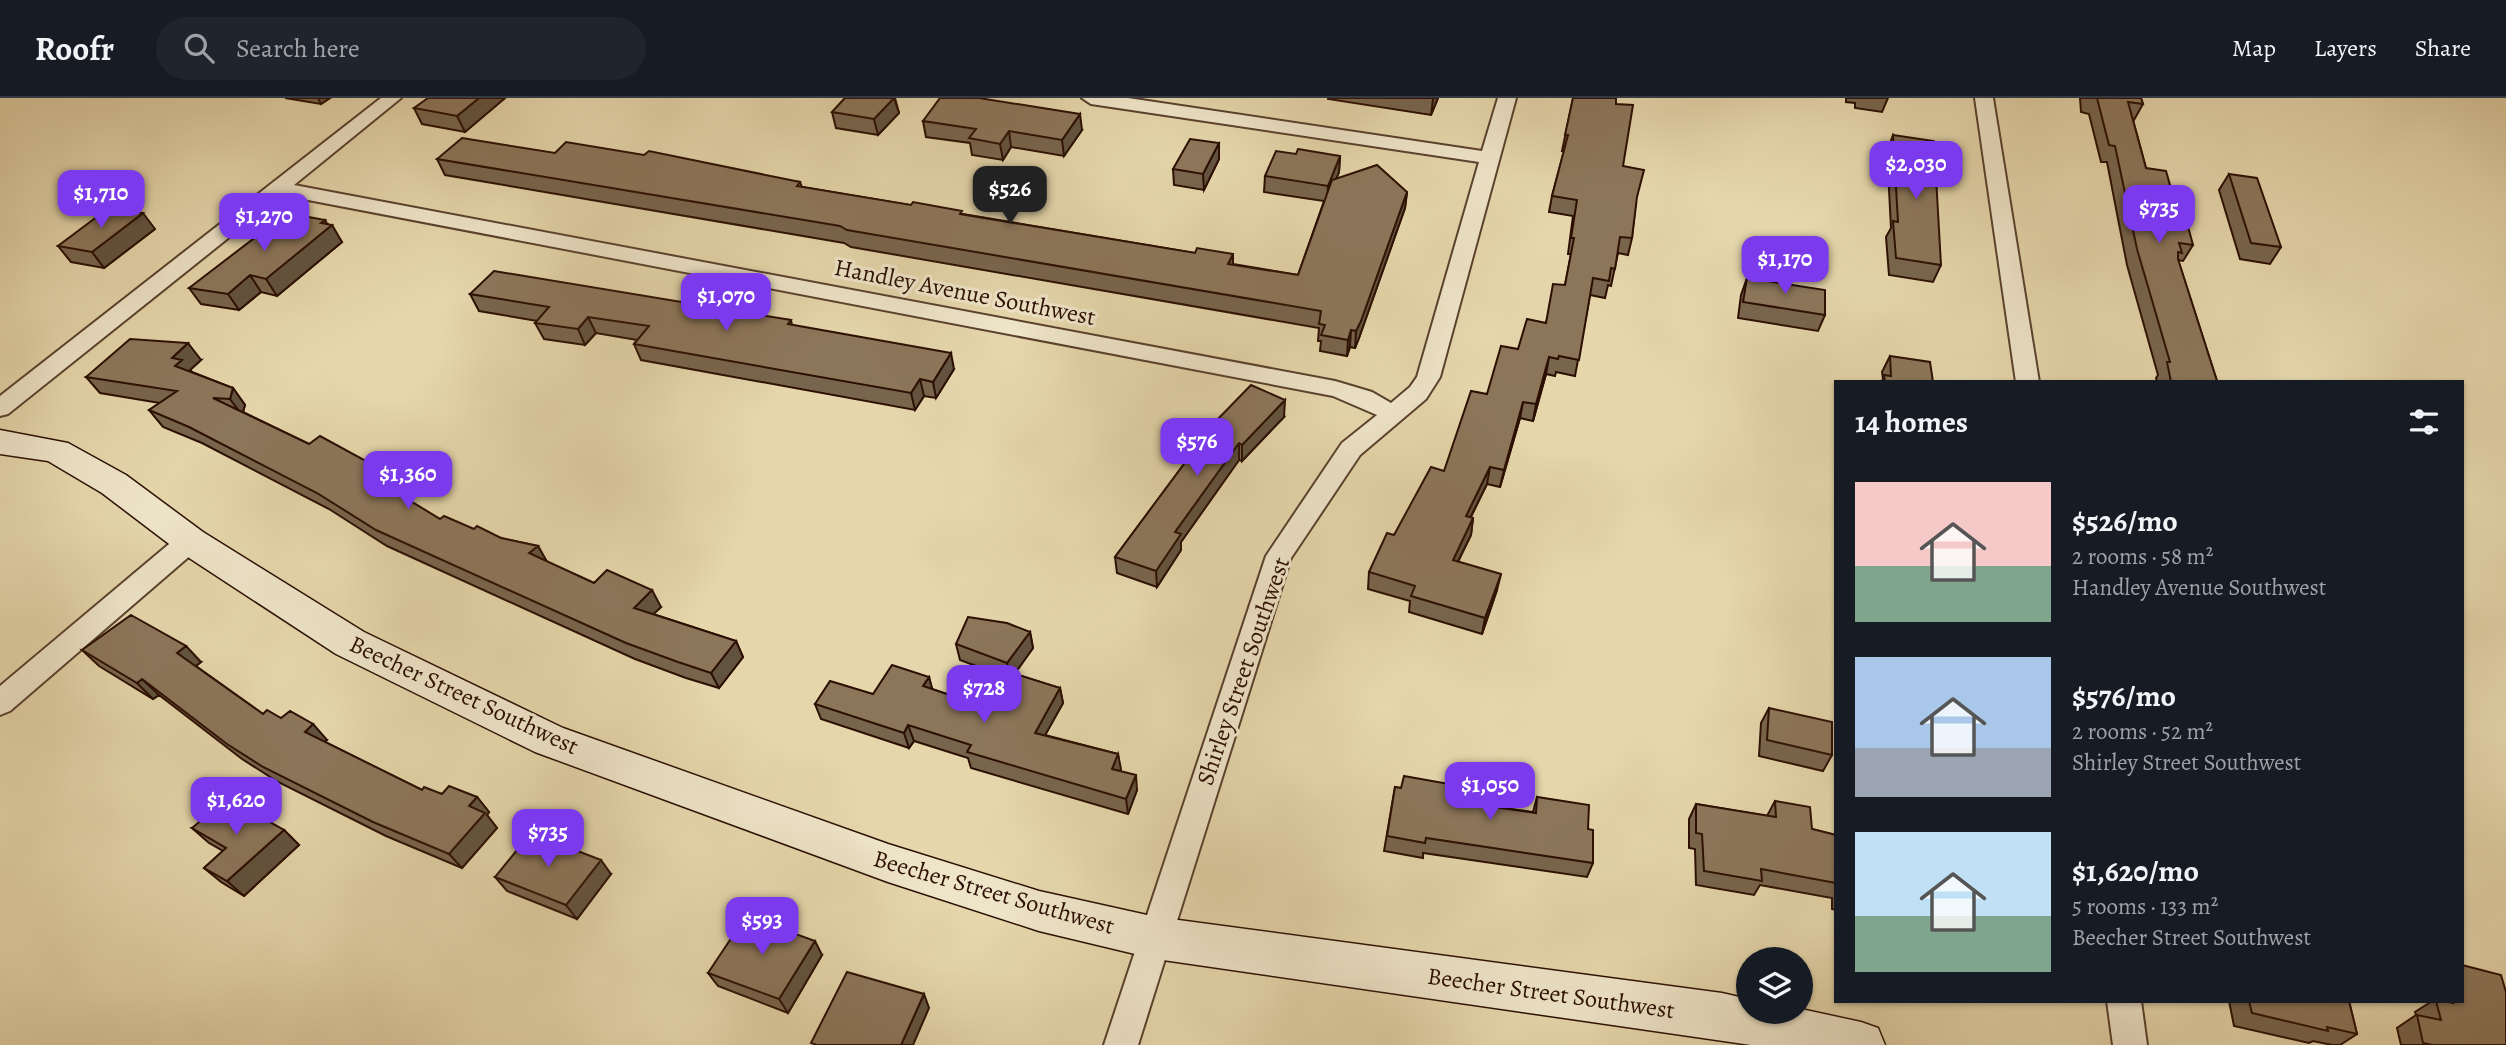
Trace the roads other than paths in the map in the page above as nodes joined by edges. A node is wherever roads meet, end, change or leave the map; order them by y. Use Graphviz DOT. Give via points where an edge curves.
graph roads {
  1 [pos="392,98"];
  2 [pos="1091,98"];
  3 [pos="1507,98"];
  4 [pos="1984,98"];
  5 [pos="1131,101"];
  6 [pos="1490,158"];
  7 [pos="277,188"];
  8 [pos="2028,380"];
  9 [pos="0,408"];
  10 [pos="1392,413"];
  11 [pos="0,442"];
  12 [pos="190,541"];
  13 [pos="0,703"];
  14 [pos="1156,938"];
  15 [pos="2124,1003"];
  16 [pos="1121,1045"];
  17 [pos="1861,1045"];
  18 [pos="2130,1045"];
  1 -- 7 [label="street"];
  2 -- 5 [label="street"];
  3 -- 6 [label="street, Shirley Street Southwest"];
  4 -- 8 [label="street"];
  5 -- 6 [label="street"];
  6 -- 10 [label="street, Shirley Street Southwest" via="1428,377 1418,393"];
  7 -- 9 [label="street"];
  7 -- 10 [label="street, Handley Avenue Southwest" via="1335,388"];
  10 -- 14 [label="street, Shirley Street Southwest" via="1351,449 1279,556"];
  11 -- 12 [label="street, Beecher Street Southwest" via="56,450 114,484"];
  12 -- 13 [label="street"];
  12 -- 14 [label="street, Beecher Street Southwest" via="350,643 549,740 888,863 1039,911"];
  14 -- 16 [label="street, Shirley Street Southwest"];
  14 -- 17 [label="street, Beecher Street Southwest" via="1722,1016"];
  15 -- 18 [label="street"];
}
